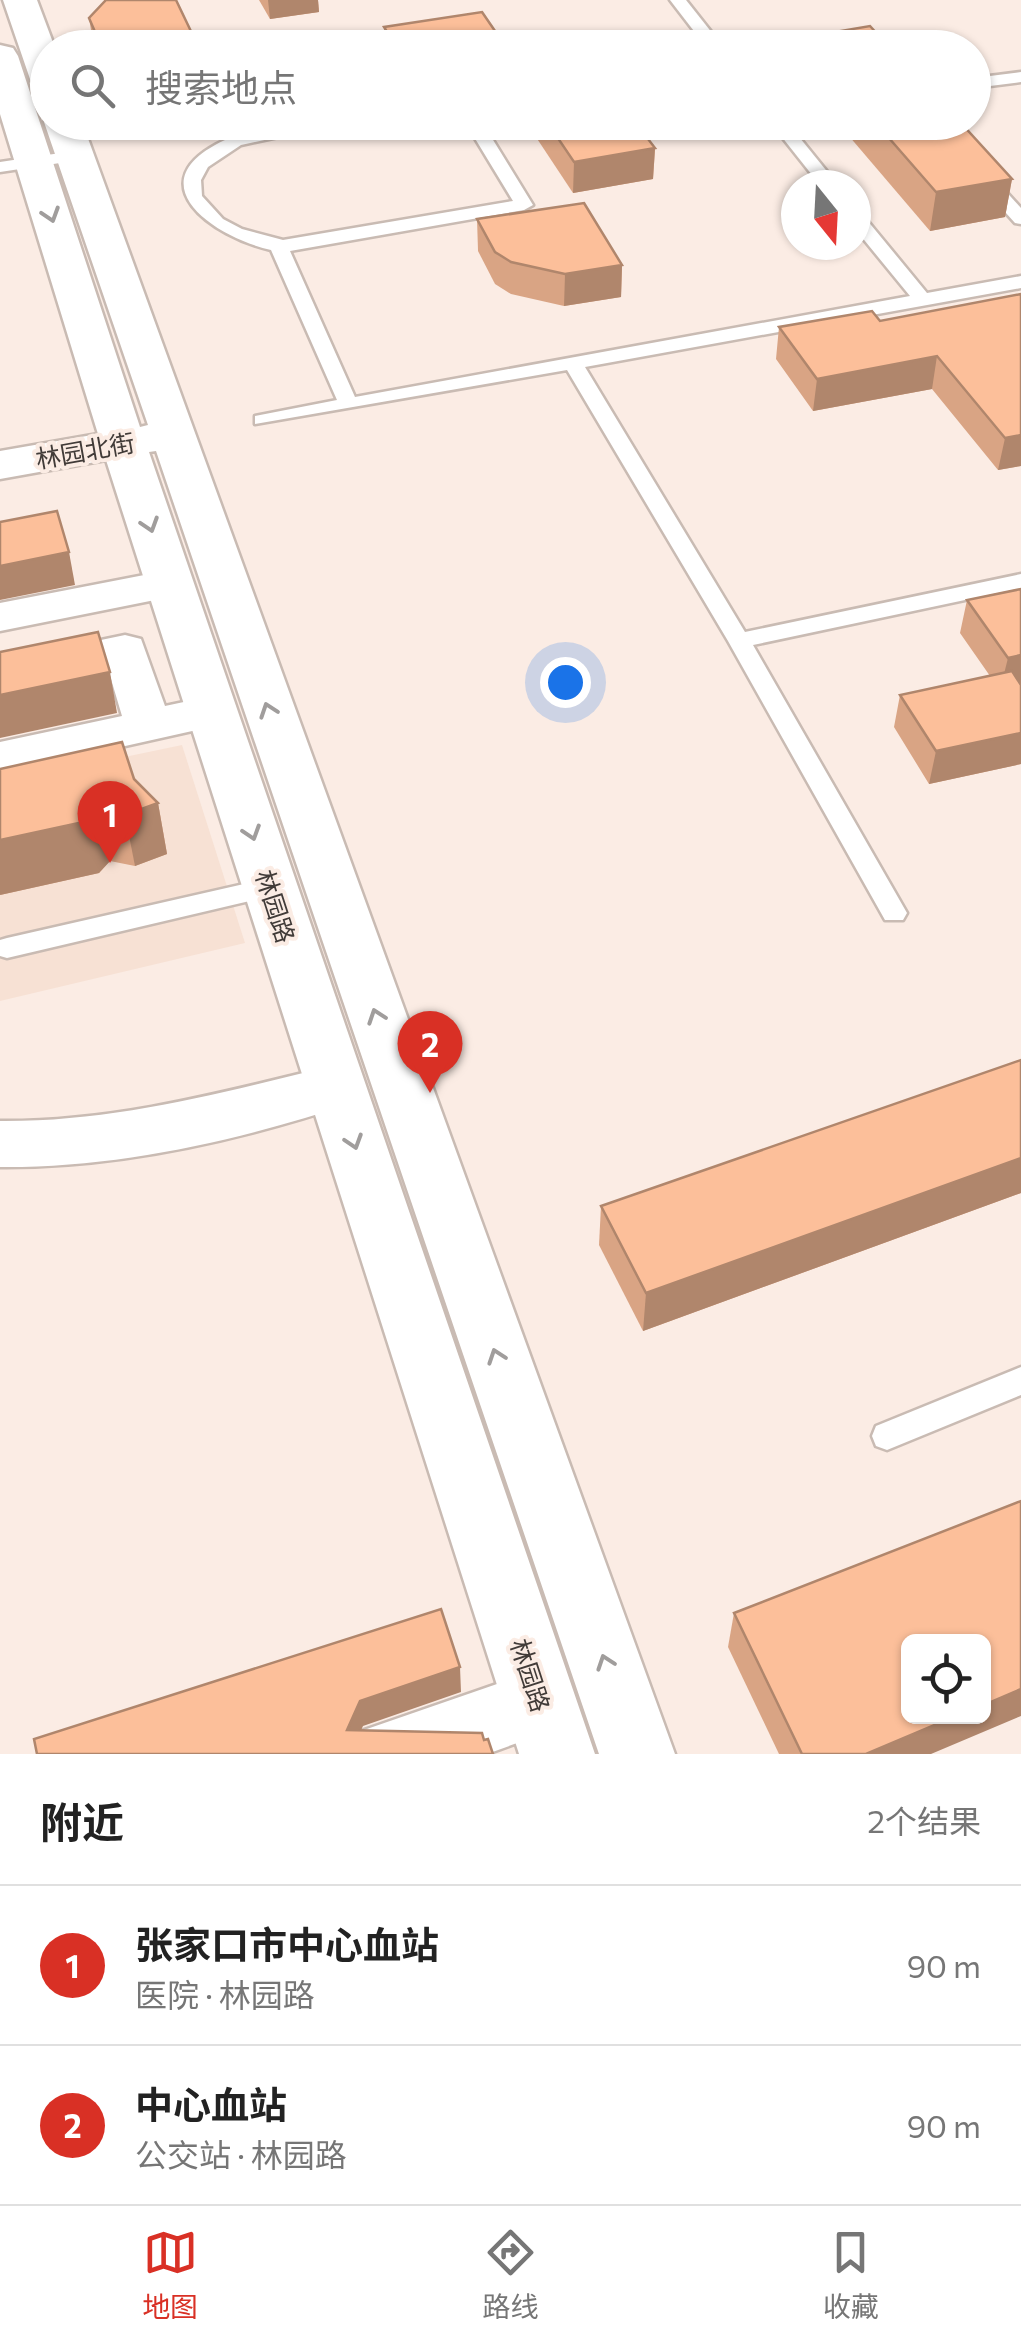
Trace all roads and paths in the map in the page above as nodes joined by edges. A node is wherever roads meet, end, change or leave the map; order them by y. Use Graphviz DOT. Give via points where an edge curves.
graph roads {
  1 [pos="20,0"];
  2 [pos="678,0"];
  3 [pos="31,30"];
  4 [pos="702,30"];
  5 [pos="0,56"];
  6 [pos="1021,77"];
  7 [pos="991,81"];
  8 [pos="30,123"];
  9 [pos="241,140"];
  10 [pos="484,140"];
  11 [pos="793,140"];
  12 [pos="43,152"];
  13 [pos="971,164"];
  14 [pos="817,170"];
  15 [pos="1021,219"];
  16 [pos="871,236"];
  17 [pos="279,246"];
  18 [pos="1021,282"];
  19 [pos="923,300"];
  20 [pos="573,364"];
  21 [pos="348,404"];
  22 [pos="262,420"];
  23 [pos="147,439"];
  24 [pos="0,465"];
  25 [pos="1021,581"];
  26 [pos="170,584"];
  27 [pos="0,617"];
  28 [pos="739,641"];
  29 [pos="0,676"];
  30 [pos="212,712"];
  31 [pos="148,726"];
  32 [pos="0,758"];
  33 [pos="270,887"];
  34 [pos="894,914"];
  35 [pos="7,948"];
  36 [pos="336,1087"];
  37 [pos="0,1144"];
  38 [pos="1021,1381"];
  39 [pos="887,1436"];
  40 [pos="548,1728"];
  41 [pos="388,1754"];
  42 [pos="637,1754"];
  1 -- 3 [label="main road"];
  2 -- 4 [label="lane"];
  5 -- 8 [label="main road, 林园路"];
  6 -- 7 [label="lane"];
  9 -- 17 [label="lane" via="204,161 192,195 216,225"];
  10 -- 17 [label="lane" via="524,205"];
  11 -- 14 [label="lane"];
  12 -- 23 [label="main road, 林园路"];
  13 -- 15 [label="lane"];
  16 -- 19 [label="lane"];
  17 -- 21 [label="lane"];
  18 -- 19 [label="lane"];
  19 -- 20 [label="lane"];
  20 -- 21 [label="lane"];
  20 -- 28 [label="lane"];
  21 -- 22 [label="lane"];
  23 -- 24 [label="main road, 林园北街"];
  23 -- 26 [label="main road, 林园路, one-way"];
  42 -- 23 [label="main road, 林园路, one-way"];
  25 -- 28 [label="lane"];
  26 -- 27 [label="street"];
  26 -- 30 [label="main road, 林园路"];
  28 -- 34 [label="lane"];
  29 -- 31 [label="street" via="125,650"];
  30 -- 31 [label="street"];
  30 -- 33 [label="main road, 林园路, one-way"];
  31 -- 32 [label="street"];
  33 -- 35 [label="lane"];
  33 -- 36 [label="main road, 林园路"];
  36 -- 37 [label="street" via="126,1135"];
  36 -- 40 [label="main road, 林园路, one-way"];
  38 -- 39 [label="lane"];
  40 -- 41 [label="street"];
}
